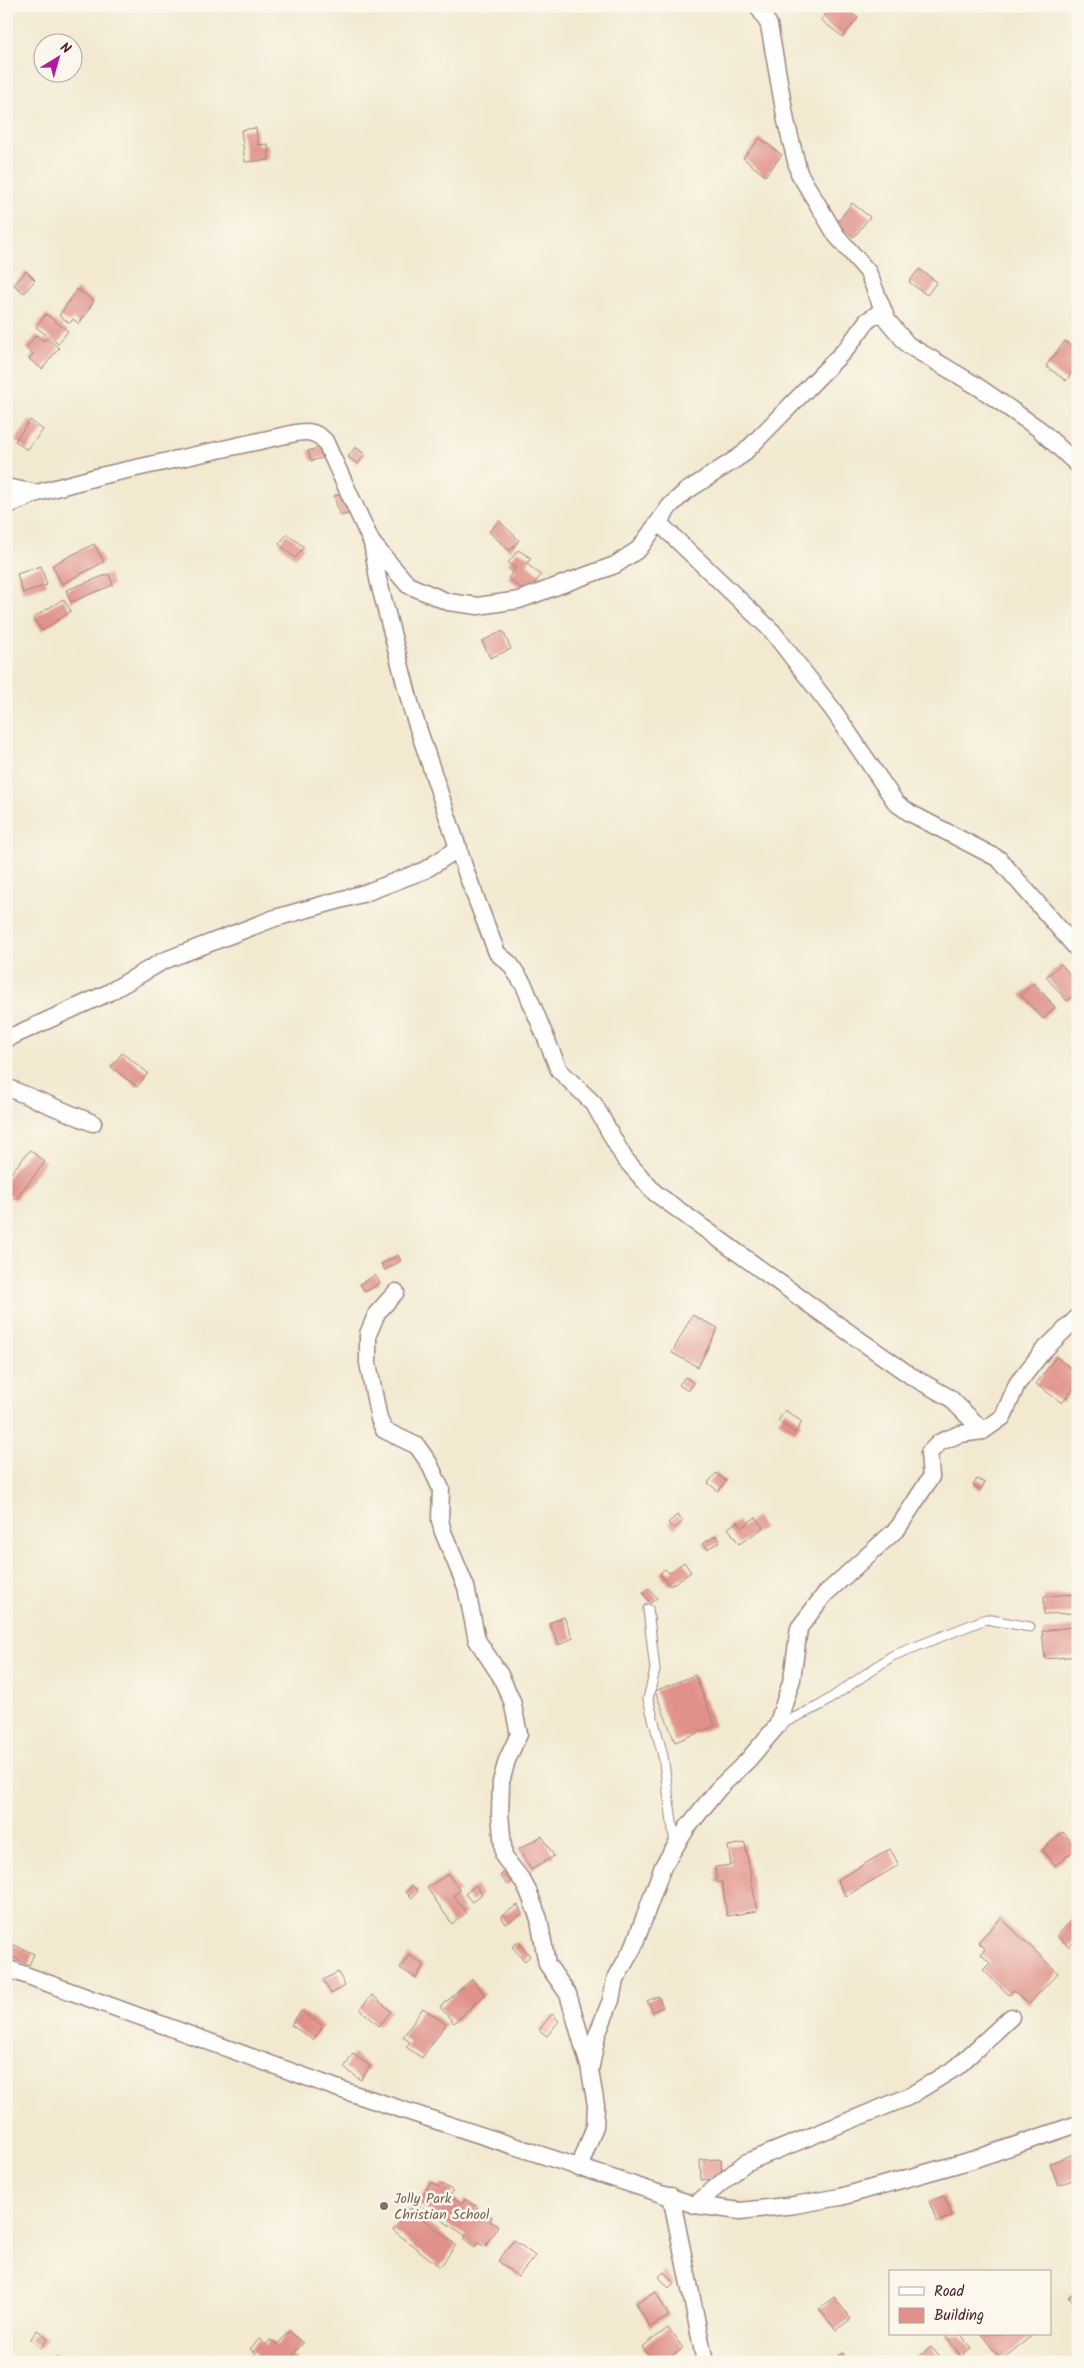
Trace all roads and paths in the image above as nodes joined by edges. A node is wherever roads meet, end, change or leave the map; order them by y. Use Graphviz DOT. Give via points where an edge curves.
graph roads {
  1 [pos="758,6"];
  2 [pos="883,310"];
  3 [pos="1078,465"];
  4 [pos="6,487"];
  5 [pos="37,493"];
  6 [pos="6,506"];
  7 [pos="659,523"];
  8 [pos="372,543"];
  9 [pos="460,848"];
  10 [pos="1078,950"];
  11 [pos="6,1039"];
  12 [pos="6,1087"];
  13 [pos="93,1122"];
  14 [pos="396,1292"];
  15 [pos="1078,1317"];
  16 [pos="983,1431"];
  17 [pos="648,1609"];
  18 [pos="1030,1627"];
  19 [pos="777,1726"];
  20 [pos="676,1847"];
  21 [pos="7,1974"];
  22 [pos="1011,2017"];
  23 [pos="590,2071"];
  24 [pos="1078,2124"];
  25 [pos="580,2168"];
  26 [pos="671,2196"];
  27 [pos="695,2205"];
  28 [pos="705,2362"];
  1 -- 2 [label="street" via="769,25 799,173 836,235 868,272"];
  2 -- 3 [label="street" via="887,320 908,345 978,386 1032,424"];
  2 -- 7 [label="street" via="867,321 847,348 742,455 686,492 670,506"];
  4 -- 5 [label="street"];
  5 -- 6 [label="street"];
  5 -- 8 [label="street" via="118,472 311,431 324,441"];
  7 -- 8 [label="street" via="639,549 615,565 519,600 478,606 448,602 408,585"];
  7 -- 10 [label="street" via="778,638 833,710 896,804 999,859"];
  8 -- 9 [label="street" via="378,580 412,710"];
  9 -- 11 [label="street" via="425,870 382,887 275,918 163,961 108,993"];
  9 -- 16 [label="street" via="466,875 496,953 510,964 524,985 559,1070 594,1104 624,1158 655,1193 816,1310 911,1376 950,1398"];
  12 -- 13 [label="street"];
  14 -- 23 [label="street" via="376,1313 368,1334 368,1363 379,1419 384,1430 417,1446 429,1463 441,1489 440,1520 466,1587 477,1640 500,1675 512,1701 519,1734 501,1782 504,1857 529,1893 539,1919 547,1964 568,1994"];
  15 -- 16 [label="street" via="1043,1351 1017,1384 1003,1417"];
  16 -- 19 [label="street" via="960,1434 940,1442 929,1453 931,1477 898,1528 825,1594 799,1628 792,1680"];
  17 -- 20 [label="lane" via="655,1670 648,1699 663,1756"];
  18 -- 19 [label="lane" via="986,1620 892,1656 821,1705"];
  19 -- 20 [label="street" via="718,1789"];
  20 -- 23 [label="street" via="663,1866 634,1946 615,1980 597,2036"];
  21 -- 25 [label="street"];
  22 -- 27 [label="street" via="957,2067 908,2097 745,2163"];
  23 -- 25 [label="street" via="596,2126"];
  24 -- 27 [label="street" via="972,2160 840,2197 740,2211"];
  25 -- 26 [label="street"];
  26 -- 27 [label="street"];
  26 -- 28 [label="street"];
}
